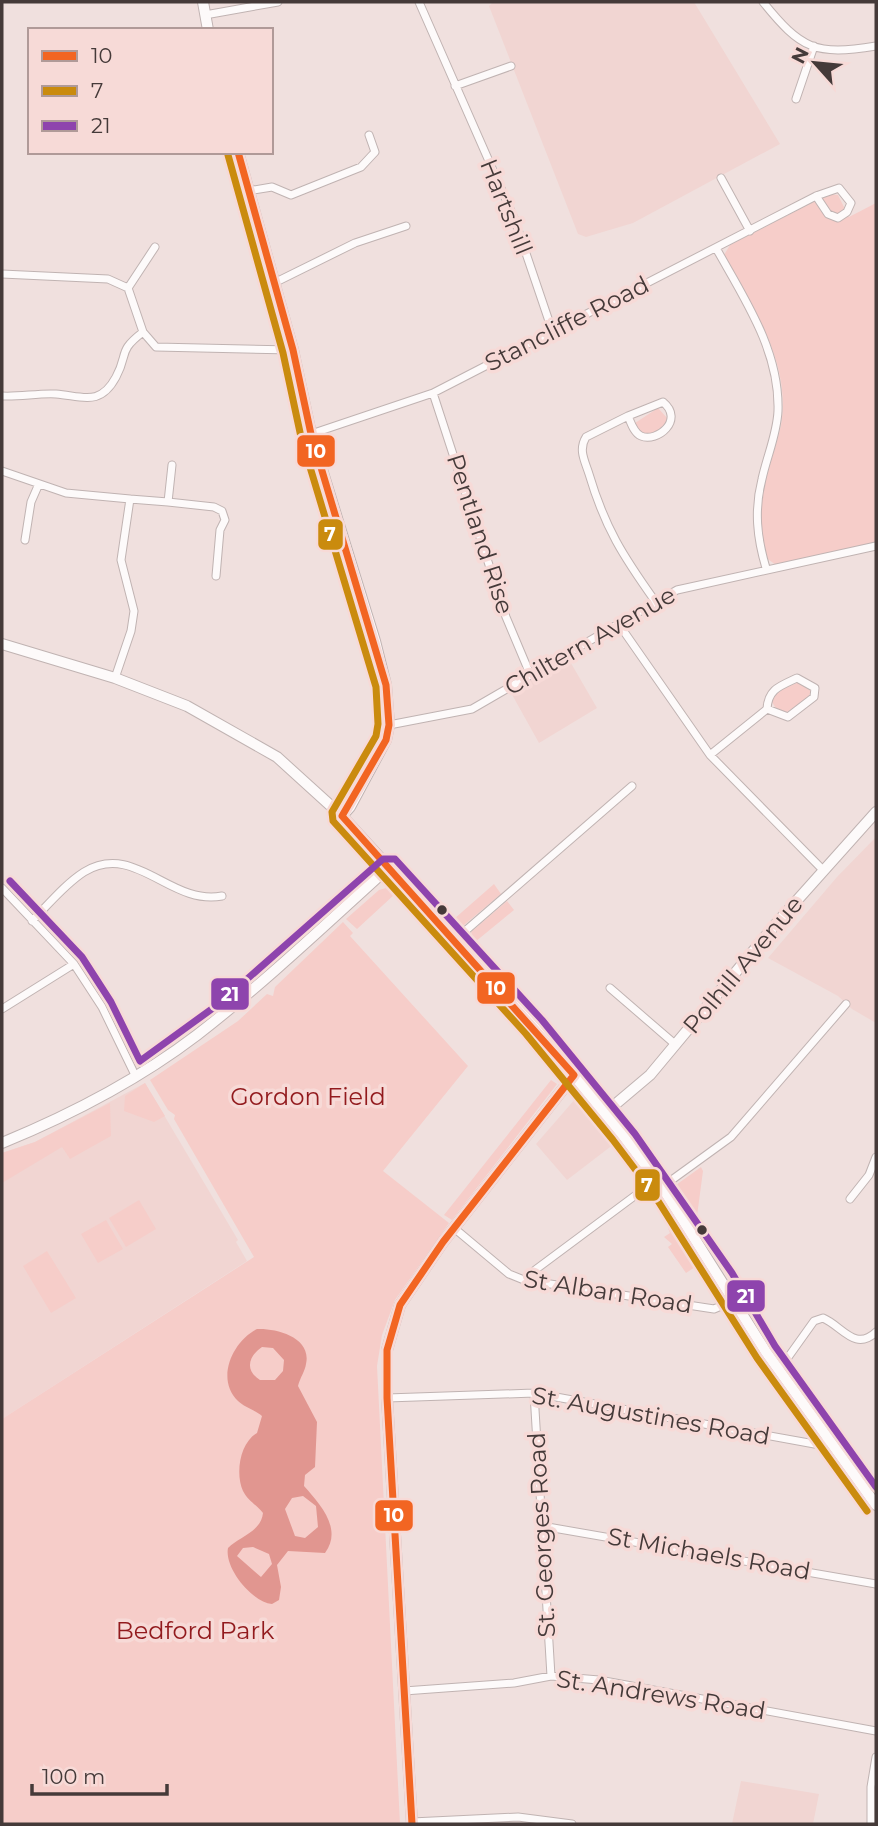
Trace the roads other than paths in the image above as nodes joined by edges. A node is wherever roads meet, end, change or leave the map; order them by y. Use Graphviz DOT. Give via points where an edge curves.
graph roads {
  1 [pos="204,2"];
  2 [pos="278,2"];
  3 [pos="419,2"];
  4 [pos="763,2"];
  5 [pos="205,15"];
  6 [pos="208,28"];
  7 [pos="814,46"];
  8 [pos="876,46"];
  9 [pos="511,66"];
  10 [pos="455,86"];
  11 [pos="796,99"];
  12 [pos="369,135"];
  13 [pos="239,154"];
  14 [pos="721,178"];
  15 [pos="248,191"];
  16 [pos="816,196"];
  17 [pos="406,226"];
  18 [pos="750,231"];
  19 [pos="155,247"];
  20 [pos="716,248"];
  21 [pos="2,274"];
  22 [pos="274,283"];
  23 [pos="128,288"];
  24 [pos="552,330"];
  25 [pos="143,332"];
  26 [pos="293,350"];
  27 [pos="433,394"];
  28 [pos="2,396"];
  29 [pos="628,416"];
  30 [pos="311,434"];
  31 [pos="172,465"];
  32 [pos="2,471"];
  33 [pos="38,486"];
  34 [pos="130,499"];
  35 [pos="168,502"];
  36 [pos="25,540"];
  37 [pos="876,546"];
  38 [pos="766,568"];
  39 [pos="216,576"];
  40 [pos="655,601"];
  41 [pos="618,623"];
  42 [pos="2,644"];
  43 [pos="530,674"];
  44 [pos="115,678"];
  45 [pos="768,709"];
  46 [pos="389,724"];
  47 [pos="710,755"];
  48 [pos="632,786"];
  49 [pos="876,812"];
  50 [pos="342,816"];
  51 [pos="389,867"];
  52 [pos="823,870"];
  53 [pos="2,888"];
  54 [pos="222,896"];
  55 [pos="32,921"];
  56 [pos="456,939"];
  57 [pos="74,964"];
  58 [pos="610,988"];
  59 [pos="846,1004"];
  60 [pos="2,1009"];
  61 [pos="676,1045"];
  62 [pos="574,1075"];
  63 [pos="136,1077"];
  64 [pos="605,1113"];
  65 [pos="2,1143"];
  66 [pos="876,1157"];
  67 [pos="659,1184"];
  68 [pos="850,1199"];
  69 [pos="454,1228"];
  70 [pos="528,1281"];
  71 [pos="736,1300"];
  72 [pos="876,1332"];
  73 [pos="779,1370"];
  74 [pos="534,1393"];
  75 [pos="387,1398"];
  76 [pos="829,1439"];
  77 [pos="876,1505"];
  78 [pos="542,1526"];
  79 [pos="876,1584"];
  80 [pos="551,1676"];
  81 [pos="404,1691"];
  82 [pos="876,1731"];
  83 [pos="876,1757"];
  84 [pos="412,1823"];
  85 [pos="572,1824"];
  86 [pos="871,1824"];
  1 -- 5 [label="street"];
  2 -- 5 [label="street"];
  3 -- 10 [label="street, Hartshill"];
  4 -- 7 [label="street" via="790,35"];
  5 -- 6 [label="street"];
  7 -- 8 [label="street" via="844,50"];
  7 -- 11 [label="street"];
  9 -- 10 [label="street"];
  10 -- 24 [label="street, Hartshill" via="514,218"];
  12 -- 15 [label="street" via="375,152 361,167 291,195 272,187"];
  13 -- 15 [label="street"];
  14 -- 18 [label="street"];
  15 -- 22 [label="street"];
  16 -- 16 [label="street, Stancliffe Road" via="839,188 851,203 838,218 828,214"];
  16 -- 18 [label="street, Stancliffe Road"];
  17 -- 22 [label="street" via="355,243"];
  18 -- 20 [label="street, Stancliffe Road"];
  19 -- 23 [label="street"];
  20 -- 24 [label="street, Stancliffe Road"];
  20 -- 38 [label="street" via="765,341 778,390 778,414 757,512 757,539"];
  21 -- 23 [label="street" via="108,279"];
  22 -- 26 [label="street"];
  23 -- 25 [label="street"];
  24 -- 27 [label="street, Stancliffe Road"];
  25 -- 26 [label="street" via="156,347"];
  25 -- 28 [label="street" via="126,345 117,376 104,393 84,400 55,394"];
  26 -- 30 [label="street"];
  27 -- 30 [label="street, Stancliffe Road"];
  27 -- 43 [label="street, Pentland Rise" via="506,617"];
  29 -- 29 [label="street" via="663,402 673,418 664,429 641,436"];
  29 -- 40 [label="street" via="586,437 581,450 615,543"];
  30 -- 46 [label="street" via="375,641 386,685"];
  31 -- 35 [label="street"];
  32 -- 33 [label="street"];
  33 -- 34 [label="street"];
  33 -- 36 [label="street"];
  34 -- 35 [label="street"];
  34 -- 44 [label="street" via="121,560 134,611"];
  35 -- 39 [label="street" via="222,511 225,520"];
  37 -- 38 [label="street, Chiltern Avenue"];
  38 -- 40 [label="street, Chiltern Avenue" via="693,585"];
  40 -- 41 [label="street, Chiltern Avenue"];
  41 -- 43 [label="street, Chiltern Avenue"];
  41 -- 47 [label="street"];
  42 -- 44 [label="street"];
  43 -- 46 [label="street, Chiltern Avenue" via="472,709"];
  44 -- 50 [label="street" via="187,706 277,757"];
  45 -- 45 [label="street" via="773,689 797,678 815,688 814,698 788,717"];
  45 -- 47 [label="street"];
  46 -- 50 [label="street" via="378,757"];
  47 -- 52 [label="street"];
  48 -- 56 [label="street"];
  49 -- 52 [label="street, Polhill Avenue"];
  50 -- 51 [label="street"];
  51 -- 56 [label="street"];
  51 -- 63 [label="street" via="227,1011"];
  52 -- 61 [label="street, Polhill Avenue"];
  53 -- 55 [label="street"];
  54 -- 55 [label="street" via="190,896 133,867 108,864 82,874"];
  55 -- 57 [label="street"];
  56 -- 62 [label="street"];
  57 -- 60 [label="street"];
  57 -- 63 [label="street" via="102,1007"];
  58 -- 61 [label="street"];
  59 -- 67 [label="street" via="731,1137"];
  61 -- 64 [label="street, Polhill Avenue" via="650,1075"];
  62 -- 64 [label="street"];
  62 -- 69 [label="street"];
  63 -- 65 [label="street"];
  64 -- 67 [label="street"];
  66 -- 68 [label="street" via="869,1175"];
  67 -- 70 [label="street" via="535,1270"];
  67 -- 71 [label="street"];
  69 -- 70 [label="street, St Alban Road" via="509,1274"];
  69 -- 75 [label="street" via="400,1305 387,1350"];
  70 -- 71 [label="street, St Alban Road" via="714,1309"];
  71 -- 73 [label="street"];
  72 -- 73 [label="street" via="860,1340 822,1318 814,1321"];
  73 -- 76 [label="street"];
  74 -- 75 [label="street, St. Augustines Road"];
  74 -- 76 [label="street, St. Augustines Road" via="820,1446"];
  74 -- 78 [label="street, St. Georges Road"];
  75 -- 81 [label="street"];
  76 -- 77 [label="street"];
  78 -- 79 [label="street, St Michaels Road"];
  78 -- 80 [label="street, St. Georges Road"];
  80 -- 81 [label="street, St. Andrews Road"];
  80 -- 82 [label="street, St. Andrews Road" via="599,1680"];
  81 -- 84 [label="street"];
  83 -- 86 [label="street"];
  84 -- 85 [label="street" via="518,1817"];
}
